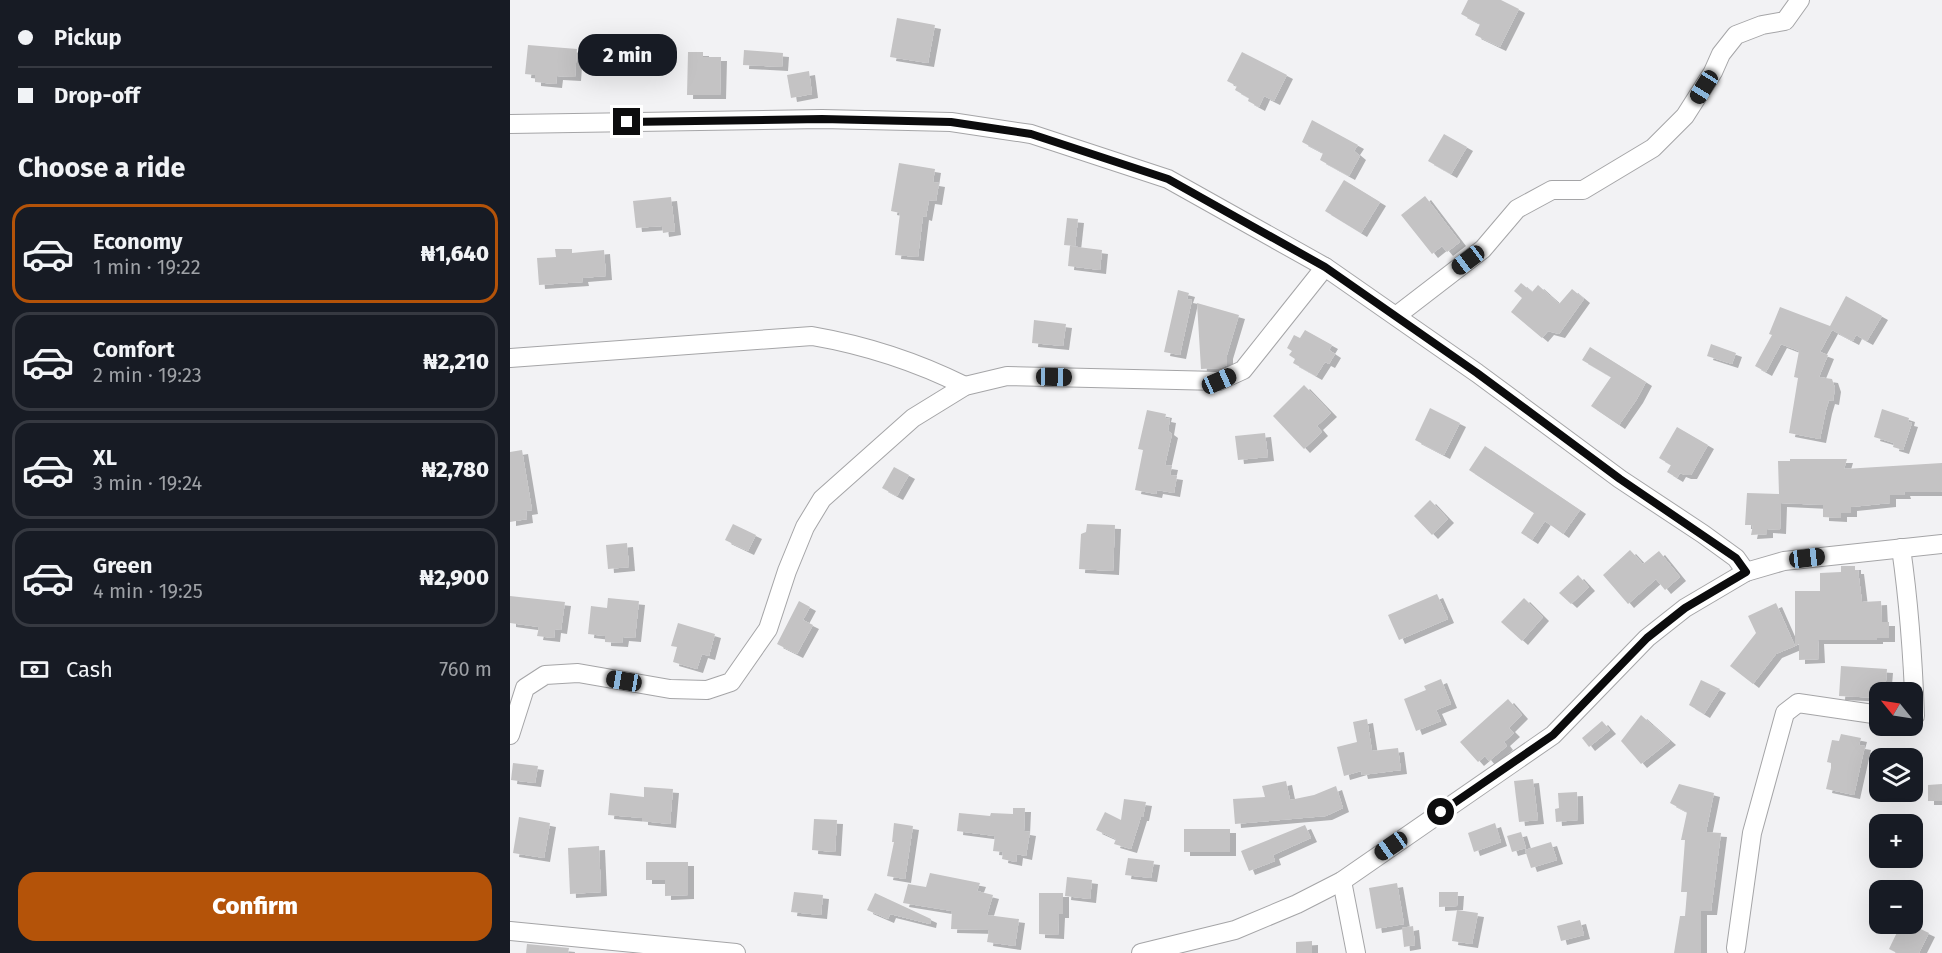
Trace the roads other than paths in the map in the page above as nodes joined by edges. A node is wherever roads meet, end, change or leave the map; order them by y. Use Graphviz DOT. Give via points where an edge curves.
graph roads {
  1 [pos="1800,0"];
  2 [pos="510,124"];
  3 [pos="1325,267"];
  4 [pos="1396,316"];
  5 [pos="510,358"];
  6 [pos="965,386"];
  7 [pos="1942,544"];
  8 [pos="1901,548"];
  9 [pos="1746,572"];
  10 [pos="1913,682"];
  11 [pos="1869,713"];
  12 [pos="510,735"];
  13 [pos="1341,881"];
  14 [pos="510,931"];
  15 [pos="1736,948"];
  16 [pos="736,953"];
  17 [pos="1141,953"];
  18 [pos="1356,953"];
  1 -- 4 [label="street" via="1785,21 1736,35 1685,116 1653,148 1583,190 1552,190 1517,209 1483,249"];
  2 -- 3 [label="street" via="822,119 951,122 1031,134 1168,179"];
  3 -- 4 [label="street"];
  3 -- 6 [label="street" via="1243,370 1219,381 1007,376"];
  4 -- 9 [label="street" via="1736,558"];
  5 -- 6 [label="street" via="812,336 845,342 924,367"];
  6 -- 12 [label="street" via="913,418 822,499 805,527 768,629 730,682 707,690 670,689 578,672 545,675 525,688"];
  7 -- 8 [label="street"];
  8 -- 9 [label="street" via="1784,561"];
  8 -- 10 [label="street"];
  9 -- 13 [label="street" via="1685,608 1647,638 1553,735"];
  11 -- 15 [label="street" via="1798,703 1785,713 1752,833"];
  13 -- 17 [label="street" via="1235,930"];
  13 -- 18 [label="street"];
  14 -- 16 [label="street"];
}
